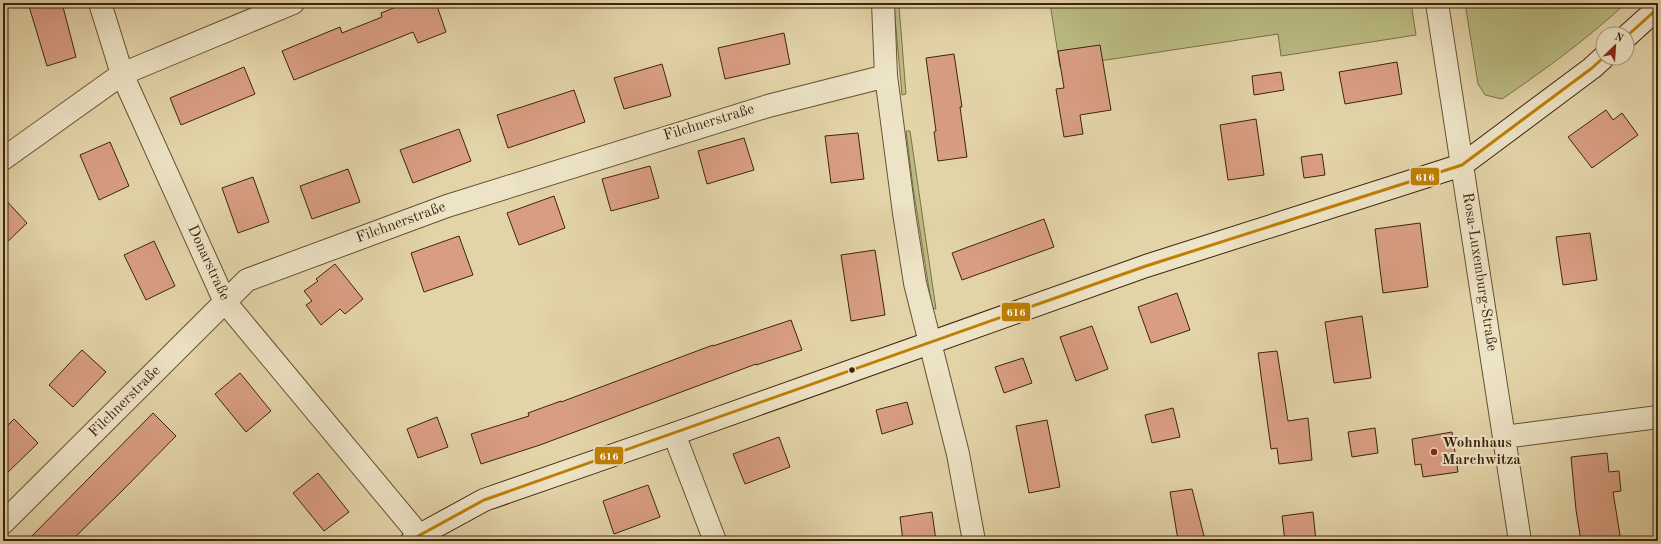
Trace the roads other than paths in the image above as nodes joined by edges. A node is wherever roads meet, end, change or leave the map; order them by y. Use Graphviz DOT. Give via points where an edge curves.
graph roads {
  1 [pos="100,3"];
  2 [pos="293,3"];
  3 [pos="883,3"];
  4 [pos="1438,3"];
  5 [pos="1658,8"];
  6 [pos="1635,29"];
  7 [pos="1595,65"];
  8 [pos="122,74"];
  9 [pos="886,76"];
  10 [pos="3,159"];
  11 [pos="1462,165"];
  12 [pos="225,302"];
  13 [pos="930,343"];
  14 [pos="1658,417"];
  15 [pos="674,434"];
  16 [pos="1504,437"];
  17 [pos="3,523"];
  18 [pos="419,539"];
  19 [pos="715,541"];
  20 [pos="974,541"];
  21 [pos="1520,541"];
  1 -- 8 [label="street, Donarstraße"];
  2 -- 8 [label="street"];
  3 -- 9 [label="street"];
  4 -- 11 [label="street, Rosa-Luxemburg-Straße"];
  5 -- 6 [label="street"];
  7 -- 11 [label="street"];
  8 -- 10 [label="street"];
  8 -- 12 [label="street, Donarstraße"];
  9 -- 12 [label="street, Filchnerstraße" via="768,106 447,206 247,280"];
  9 -- 13 [label="street" via="915,283"];
  11 -- 13 [label="street" via="1146,266"];
  11 -- 16 [label="street, Rosa-Luxemburg-Straße"];
  12 -- 17 [label="street, Filchnerstraße"];
  12 -- 18 [label="street, Donarstraße"];
  13 -- 15 [label="street"];
  13 -- 20 [label="street" via="958,454"];
  14 -- 16 [label="street"];
  15 -- 18 [label="street" via="484,500"];
  15 -- 19 [label="street"];
  16 -- 21 [label="street, Rosa-Luxemburg-Straße"];
}
